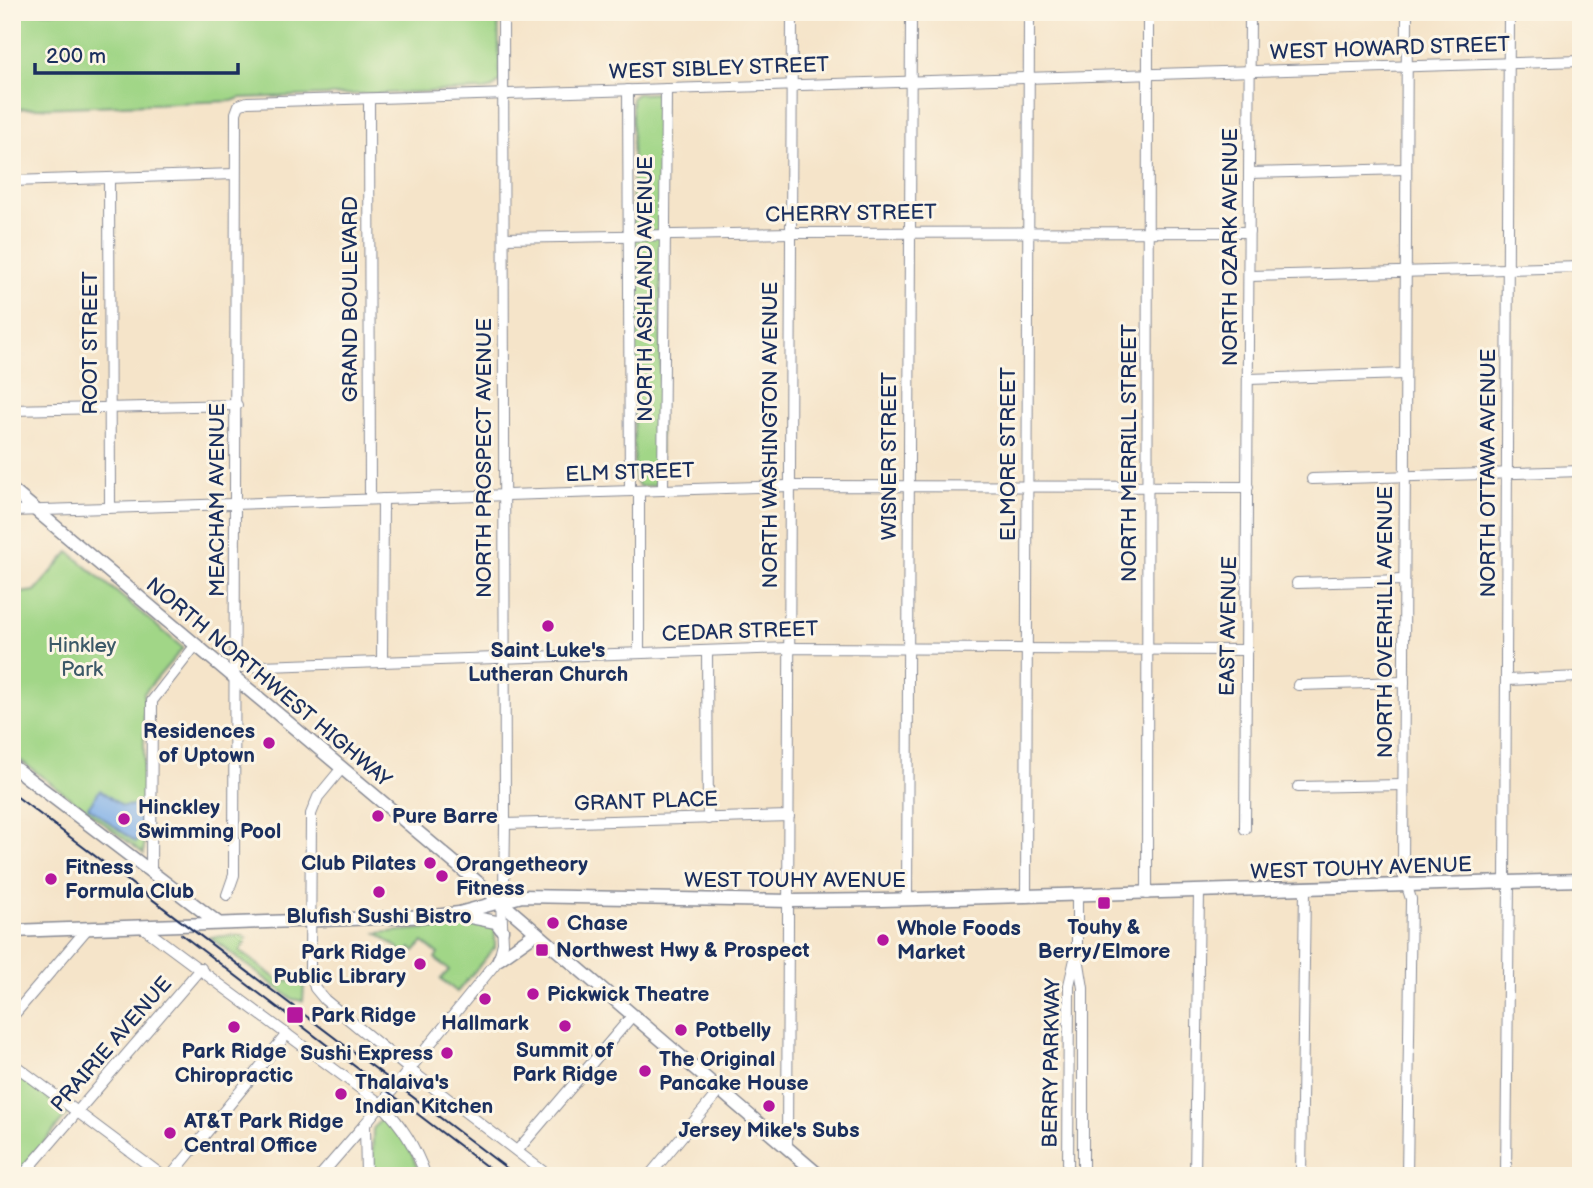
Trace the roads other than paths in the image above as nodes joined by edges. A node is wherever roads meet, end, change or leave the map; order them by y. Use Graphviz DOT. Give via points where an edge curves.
graph roads {
  1 [pos="503,12"];
  2 [pos="792,12"];
  3 [pos="911,12"];
  4 [pos="1029,12"];
  5 [pos="1148,12"];
  6 [pos="1250,12"];
  7 [pos="1407,12"];
  8 [pos="1509,12"];
  9 [pos="1581,61"];
  10 [pos="1508,64"];
  11 [pos="1407,67"];
  12 [pos="1249,71"];
  13 [pos="1201,73"];
  14 [pos="1148,74"];
  15 [pos="1028,78"];
  16 [pos="910,81"];
  17 [pos="791,85"];
  18 [pos="666,89"];
  19 [pos="628,90"];
  20 [pos="503,94"];
  21 [pos="369,99"];
  22 [pos="239,105"];
  23 [pos="1406,169"];
  24 [pos="1249,173"];
  25 [pos="235,174"];
  26 [pos="109,178"];
  27 [pos="12,181"];
  28 [pos="1028,231"];
  29 [pos="909,232"];
  30 [pos="1149,232"];
  31 [pos="1249,232"];
  32 [pos="791,233"];
  33 [pos="665,235"];
  34 [pos="629,236"];
  35 [pos="504,238"];
  36 [pos="1581,267"];
  37 [pos="1508,269"];
  38 [pos="1406,272"];
  39 [pos="1249,276"];
  40 [pos="1405,374"];
  41 [pos="1249,379"];
  42 [pos="237,405"];
  43 [pos="110,407"];
  44 [pos="12,410"];
  45 [pos="1249,423"];
  46 [pos="1581,471"];
  47 [pos="1507,473"];
  48 [pos="1405,476"];
  49 [pos="1312,479"];
  50 [pos="789,486"];
  51 [pos="908,487"];
  52 [pos="1027,487"];
  53 [pos="1148,487"];
  54 [pos="1248,488"];
  55 [pos="12,490"];
  56 [pos="663,490"];
  57 [pos="635,491"];
  58 [pos="503,495"];
  59 [pos="370,499"];
  60 [pos="383,499"];
  61 [pos="236,503"];
  62 [pos="110,507"];
  63 [pos="12,510"];
  64 [pos="36,510"];
  65 [pos="1404,580"];
  66 [pos="1297,583"];
  67 [pos="195,646"];
  68 [pos="789,648"];
  69 [pos="908,648"];
  70 [pos="1027,649"];
  71 [pos="1147,649"];
  72 [pos="1247,650"];
  73 [pos="707,651"];
  74 [pos="639,653"];
  75 [pos="503,658"];
  76 [pos="382,662"];
  77 [pos="235,673"];
  78 [pos="1581,677"];
  79 [pos="1506,680"];
  80 [pos="1404,682"];
  81 [pos="1298,685"];
  82 [pos="12,766"];
  83 [pos="342,768"];
  84 [pos="1403,785"];
  85 [pos="1298,787"];
  86 [pos="789,816"];
  87 [pos="708,818"];
  88 [pos="505,824"];
  89 [pos="1245,830"];
  90 [pos="151,871"];
  91 [pos="1581,880"];
  92 [pos="1507,882"];
  93 [pos="1407,886"];
  94 [pos="1305,889"];
  95 [pos="1199,892"];
  96 [pos="1147,894"];
  97 [pos="227,895"];
  98 [pos="1077,895"];
  99 [pos="1026,897"];
  100 [pos="907,900"];
  101 [pos="789,901"];
  102 [pos="501,902"];
  103 [pos="452,914"];
  104 [pos="311,920"];
  105 [pos="217,922"];
  106 [pos="141,926"];
  107 [pos="87,929"];
  108 [pos="502,930"];
  109 [pos="12,931"];
  110 [pos="537,933"];
  111 [pos="1077,951"];
  112 [pos="499,959"];
  113 [pos="201,968"];
  114 [pos="632,1016"];
  115 [pos="12,1017"];
  116 [pos="287,1034"];
  117 [pos="12,1063"];
  118 [pos="409,1069"];
  119 [pos="720,1090"];
  120 [pos="381,1104"];
  121 [pos="78,1111"];
  122 [pos="365,1124"];
  123 [pos="787,1148"];
  124 [pos="517,1151"];
  125 [pos="22,1176"];
  126 [pos="163,1176"];
  127 [pos="171,1176"];
  128 [pos="320,1176"];
  129 [pos="366,1176"];
  130 [pos="426,1176"];
  131 [pos="549,1176"];
  132 [pos="649,1176"];
  133 [pos="820,1176"];
  134 [pos="1068,1176"];
  135 [pos="1083,1176"];
  136 [pos="1195,1176"];
  137 [pos="1301,1176"];
  138 [pos="1408,1176"];
  139 [pos="1506,1176"];
  1 -- 20 [label="street, NORTH PROSPECT AVENUE"];
  2 -- 17 [label="street, NORTH WASHINGTON AVENUE"];
  3 -- 16 [label="street, WISNER STREET"];
  4 -- 15 [label="street, ELMORE STREET"];
  5 -- 14 [label="street, NORTH MERRILL STREET"];
  6 -- 12 [label="street"];
  7 -- 11 [label="street, NORTH OVERHILL AVENUE"];
  8 -- 10 [label="street, NORTH OTTAWA AVENUE"];
  9 -- 10 [label="street, WEST HOWARD STREET"];
  10 -- 11 [label="street, WEST HOWARD STREET"];
  10 -- 37 [label="street, NORTH OTTAWA AVENUE"];
  11 -- 12 [label="street, WEST HOWARD STREET"];
  11 -- 23 [label="street, NORTH OVERHILL AVENUE"];
  12 -- 13 [label="street, WEST HOWARD STREET"];
  12 -- 24 [label="street, NORTH OZARK AVENUE"];
  13 -- 14 [label="street, WEST SIBLEY STREET"];
  14 -- 15 [label="street, WEST SIBLEY STREET"];
  14 -- 30 [label="street, NORTH MERRILL STREET"];
  15 -- 16 [label="street, WEST SIBLEY STREET"];
  15 -- 28 [label="street, ELMORE STREET"];
  16 -- 17 [label="street, WEST SIBLEY STREET"];
  16 -- 29 [label="street, WISNER STREET"];
  17 -- 18 [label="street, WEST SIBLEY STREET"];
  17 -- 32 [label="street, NORTH WASHINGTON AVENUE"];
  18 -- 19 [label="street, WEST SIBLEY STREET"];
  18 -- 33 [label="street, NORTH ASHLAND AVENUE"];
  19 -- 20 [label="street, WEST SIBLEY STREET"];
  19 -- 34 [label="street, NORTH ASHLAND AVENUE"];
  20 -- 21 [label="street, WEST SIBLEY STREET"];
  20 -- 35 [label="street, NORTH PROSPECT AVENUE"];
  21 -- 22 [label="street, WEST SIBLEY STREET"];
  21 -- 59 [label="street, GRAND BOULEVARD"];
  22 -- 25 [label="street, MEACHAM AVENUE"];
  23 -- 24 [label="street"];
  23 -- 38 [label="street, NORTH OVERHILL AVENUE"];
  24 -- 31 [label="street, NORTH OZARK AVENUE"];
  25 -- 26 [label="street"];
  25 -- 42 [label="street, MEACHAM AVENUE"];
  26 -- 27 [label="street"];
  26 -- 43 [label="street, ROOT STREET"];
  28 -- 29 [label="street, CHERRY STREET"];
  28 -- 30 [label="street, CHERRY STREET"];
  28 -- 52 [label="street, ELMORE STREET"];
  29 -- 32 [label="street, CHERRY STREET"];
  29 -- 51 [label="street, WISNER STREET"];
  30 -- 31 [label="street, CHERRY STREET"];
  30 -- 53 [label="street, NORTH MERRILL STREET"];
  31 -- 39 [label="street, NORTH OZARK AVENUE"];
  32 -- 33 [label="street, CHERRY STREET"];
  32 -- 50 [label="street, NORTH WASHINGTON AVENUE"];
  33 -- 34 [label="street, CHERRY STREET"];
  33 -- 56 [label="street, NORTH ASHLAND AVENUE"];
  34 -- 35 [label="street, CHERRY STREET"];
  34 -- 57 [label="street, NORTH ASHLAND AVENUE"];
  35 -- 58 [label="street, NORTH PROSPECT AVENUE"];
  36 -- 37 [label="street"];
  37 -- 38 [label="street"];
  37 -- 47 [label="street, NORTH OTTAWA AVENUE"];
  38 -- 39 [label="street"];
  38 -- 40 [label="street, NORTH OVERHILL AVENUE"];
  39 -- 41 [label="street, NORTH OZARK AVENUE"];
  40 -- 41 [label="street"];
  40 -- 48 [label="street, NORTH OVERHILL AVENUE"];
  41 -- 45 [label="street, NORTH OZARK AVENUE"];
  42 -- 43 [label="street"];
  42 -- 61 [label="street, MEACHAM AVENUE"];
  43 -- 44 [label="street"];
  43 -- 62 [label="street, ROOT STREET"];
  45 -- 54 [label="street, EAST AVENUE"];
  46 -- 47 [label="street"];
  47 -- 48 [label="street"];
  47 -- 79 [label="street, NORTH OTTAWA AVENUE"];
  48 -- 49 [label="street"];
  48 -- 65 [label="street, NORTH OVERHILL AVENUE"];
  50 -- 51 [label="street, ELM STREET"];
  50 -- 56 [label="street, ELM STREET"];
  50 -- 68 [label="street, NORTH WASHINGTON AVENUE"];
  51 -- 52 [label="street, ELM STREET"];
  51 -- 69 [label="street, WISNER STREET"];
  52 -- 53 [label="street, ELM STREET"];
  52 -- 70 [label="street, ELMORE STREET"];
  53 -- 54 [label="street, ELM STREET"];
  53 -- 71 [label="street, NORTH MERRILL STREET"];
  54 -- 72 [label="street, EAST AVENUE"];
  55 -- 64 [label="main road, NORTH NORTHWEST HIGHWAY"];
  56 -- 57 [label="street, ELM STREET"];
  57 -- 58 [label="street, ELM STREET"];
  57 -- 74 [label="street, NORTH ASHLAND AVENUE"];
  58 -- 60 [label="street, ELM STREET"];
  58 -- 75 [label="street, NORTH PROSPECT AVENUE"];
  59 -- 60 [label="street, ELM STREET"];
  59 -- 61 [label="street, ELM STREET"];
  60 -- 76 [label="street"];
  61 -- 62 [label="street, ELM STREET"];
  61 -- 77 [label="street, MEACHAM AVENUE"];
  62 -- 64 [label="street, ELM STREET"];
  63 -- 64 [label="street, ELM STREET"];
  64 -- 67 [label="main road, NORTH NORTHWEST HIGHWAY"];
  65 -- 66 [label="street"];
  65 -- 80 [label="street, NORTH OVERHILL AVENUE"];
  67 -- 77 [label="main road, NORTH NORTHWEST HIGHWAY"];
  67 -- 90 [label="street" via="152,701"];
  68 -- 69 [label="street, CEDAR STREET"];
  68 -- 73 [label="street, CEDAR STREET"];
  68 -- 86 [label="street, NORTH WASHINGTON AVENUE"];
  69 -- 70 [label="street, CEDAR STREET"];
  69 -- 100 [label="street, WISNER STREET"];
  70 -- 71 [label="street, CEDAR STREET"];
  70 -- 99 [label="street, ELMORE STREET"];
  71 -- 72 [label="street, CEDAR STREET"];
  71 -- 96 [label="street, NORTH MERRILL STREET"];
  72 -- 89 [label="street, EAST AVENUE"];
  73 -- 74 [label="street, CEDAR STREET"];
  73 -- 87 [label="street"];
  74 -- 75 [label="street, CEDAR STREET"];
  75 -- 76 [label="street, CEDAR STREET"];
  75 -- 88 [label="street, NORTH PROSPECT AVENUE"];
  76 -- 77 [label="street, CEDAR STREET"];
  77 -- 83 [label="main road, NORTH NORTHWEST HIGHWAY"];
  77 -- 97 [label="street, MEACHAM AVENUE" via="234,875"];
  78 -- 79 [label="street"];
  79 -- 92 [label="street, NORTH OTTAWA AVENUE"];
  80 -- 81 [label="street"];
  80 -- 84 [label="street, NORTH OVERHILL AVENUE"];
  82 -- 90 [label="main road"];
  83 -- 102 [label="main road, NORTH NORTHWEST HIGHWAY"];
  83 -- 104 [label="street" via="318,797 311,814"];
  84 -- 85 [label="street"];
  84 -- 93 [label="street, NORTH OVERHILL AVENUE" via="1403,874"];
  86 -- 87 [label="street, GRANT PLACE"];
  86 -- 101 [label="street, NORTH WASHINGTON AVENUE"];
  87 -- 88 [label="street, GRANT PLACE"];
  88 -- 102 [label="street, NORTH PROSPECT AVENUE"];
  90 -- 105 [label="main road"];
  91 -- 92 [label="main road, WEST TOUHY AVENUE"];
  92 -- 93 [label="main road, WEST TOUHY AVENUE"];
  92 -- 139 [label="street, NORTH OTTAWA AVENUE"];
  93 -- 94 [label="main road, WEST TOUHY AVENUE"];
  93 -- 138 [label="street, NORTH OVERHILL AVENUE" via="1411,899"];
  94 -- 95 [label="main road, WEST TOUHY AVENUE"];
  94 -- 137 [label="street"];
  95 -- 96 [label="main road, WEST TOUHY AVENUE"];
  95 -- 136 [label="street"];
  96 -- 98 [label="main road, WEST TOUHY AVENUE"];
  98 -- 99 [label="main road, WEST TOUHY AVENUE"];
  98 -- 111 [label="street, BERRY PARKWAY"];
  99 -- 100 [label="main road, WEST TOUHY AVENUE"];
  100 -- 101 [label="main road, WEST TOUHY AVENUE"];
  101 -- 102 [label="main road, WEST TOUHY AVENUE" via="546,895"];
  101 -- 123 [label="street, NORTH WASHINGTON AVENUE"];
  102 -- 103 [label="main road, WEST TOUHY AVENUE"];
  102 -- 108 [label="street, NORTH PROSPECT AVENUE"];
  102 -- 110 [label="main road, NORTH NORTHWEST HIGHWAY"];
  103 -- 104 [label="main road, WEST TOUHY AVENUE"];
  103 -- 108 [label="main road" via="489,919"];
  104 -- 105 [label="main road, WEST TOUHY AVENUE"];
  104 -- 118 [label="street" via="311,973 320,995"];
  105 -- 106 [label="main road, WEST TOUHY AVENUE"];
  106 -- 107 [label="main road, WEST TOUHY AVENUE"];
  106 -- 113 [label="street"];
  107 -- 109 [label="main road, WEST TOUHY AVENUE"];
  107 -- 115 [label="street"];
  108 -- 112 [label="street, NORTH PROSPECT AVENUE"];
  110 -- 112 [label="main road"];
  110 -- 114 [label="main road, NORTH NORTHWEST HIGHWAY"];
  111 -- 134 [label="street, BERRY PARKWAY" via="1069,985"];
  111 -- 135 [label="street, BERRY PARKWAY" via="1083,988"];
  112 -- 118 [label="street"];
  113 -- 116 [label="street"];
  113 -- 121 [label="street, PRAIRIE AVENUE"];
  114 -- 119 [label="main road, NORTH NORTHWEST HIGHWAY"];
  114 -- 124 [label="street"];
  116 -- 120 [label="street"];
  116 -- 127 [label="street"];
  117 -- 121 [label="street"];
  118 -- 120 [label="street"];
  118 -- 124 [label="street"];
  119 -- 123 [label="main road, NORTH NORTHWEST HIGHWAY"];
  119 -- 132 [label="street"];
  120 -- 122 [label="street"];
  120 -- 130 [label="street" via="415,1147"];
  121 -- 125 [label="street, PRAIRIE AVENUE"];
  121 -- 126 [label="street"];
  122 -- 128 [label="street"];
  122 -- 129 [label="street"];
  123 -- 133 [label="main road, NORTH NORTHWEST HIGHWAY"];
  124 -- 131 [label="street"];
}
